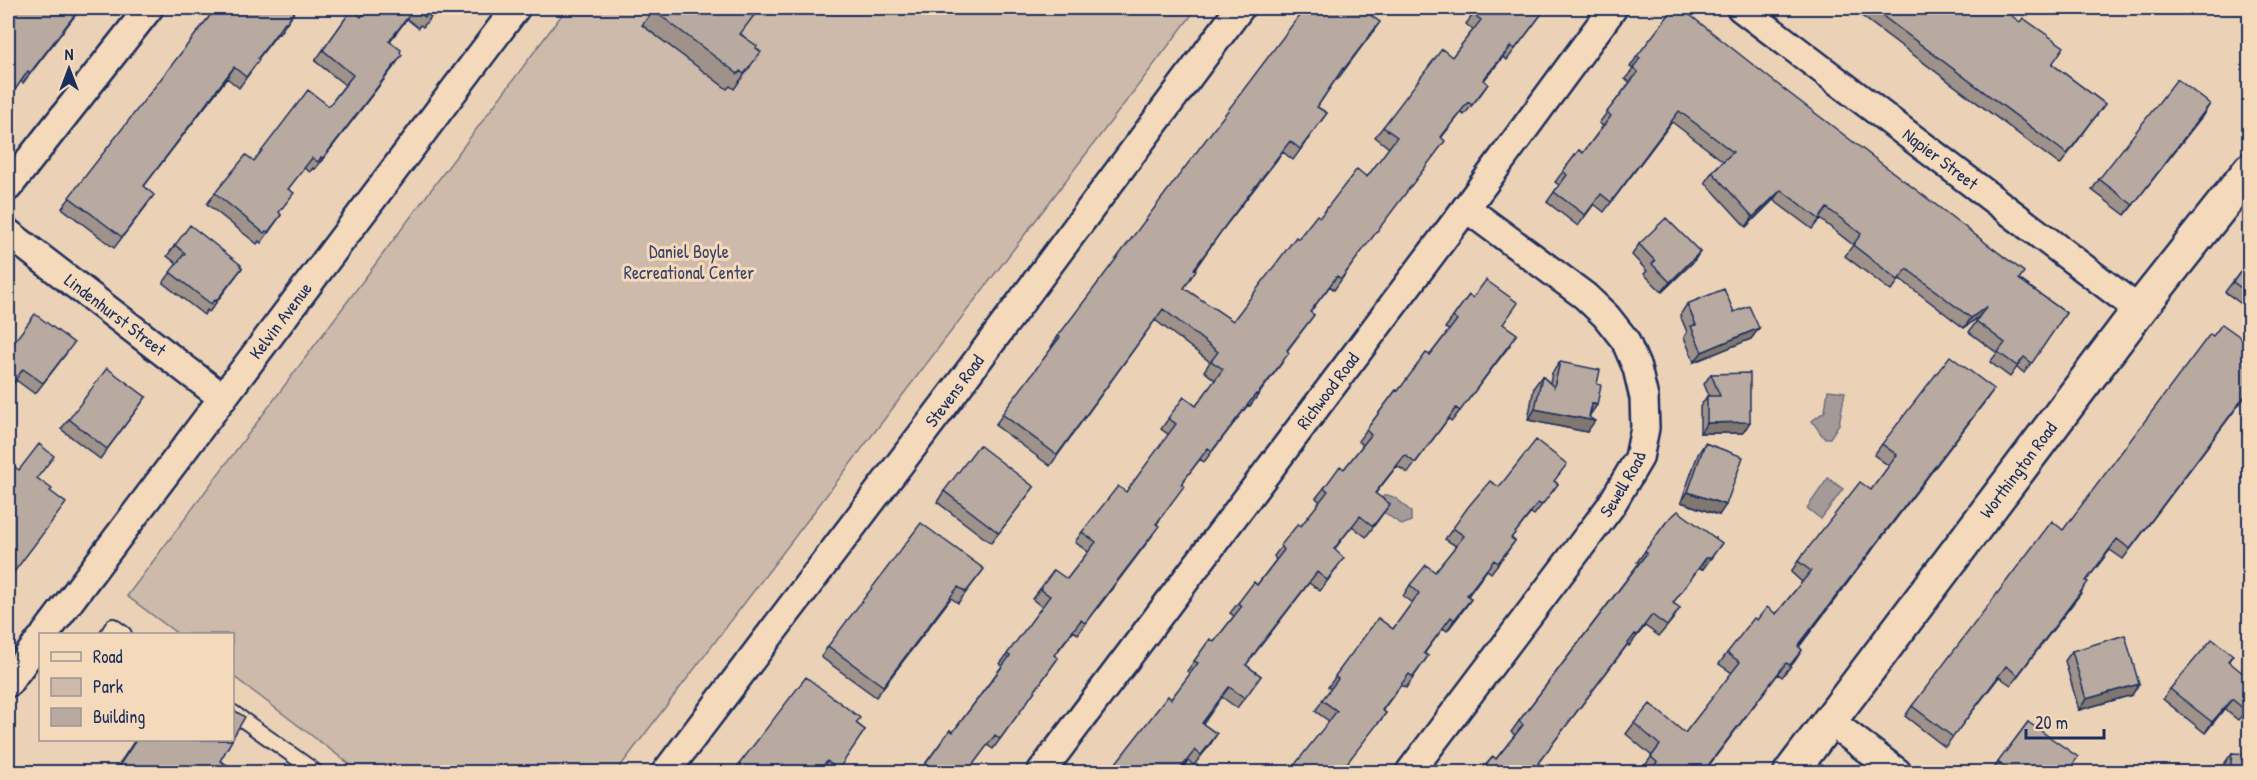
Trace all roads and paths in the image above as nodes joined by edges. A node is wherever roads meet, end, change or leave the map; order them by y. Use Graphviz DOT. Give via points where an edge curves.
graph roads {
  1 [pos="149,8"];
  2 [pos="516,8"];
  3 [pos="1240,8"];
  4 [pos="1613,8"];
  5 [pos="1741,8"];
  6 [pos="2248,174"];
  7 [pos="8,187"];
  8 [pos="1466,208"];
  9 [pos="8,233"];
  10 [pos="2139,310"];
  11 [pos="223,398"];
  12 [pos="46,633"];
  13 [pos="109,633"];
  14 [pos="123,633"];
  15 [pos="39,641"];
  16 [pos="8,684"];
  17 [pos="234,713"];
  18 [pos="1830,721"];
  19 [pos="316,772"];
  20 [pos="666,772"];
  21 [pos="1041,772"];
  22 [pos="1410,772"];
  23 [pos="1791,772"];
  24 [pos="1897,772"];
  1 -- 7 [label="street"];
  2 -- 11 [label="street, Kelvin Avenue"];
  3 -- 20 [label="street, Stevens Road"];
  4 -- 8 [label="street, Richwood Road"];
  5 -- 10 [label="street, Napier Street"];
  6 -- 10 [label="street, Worthington Road"];
  8 -- 21 [label="street, Richwood Road"];
  8 -- 22 [label="street, Sewell Road" via="1585,296 1606,316 1625,340 1637,368 1645,428 1640,458 1610,507"];
  9 -- 11 [label="street, Lindenhurst Street"];
  10 -- 18 [label="street, Worthington Road"];
  11 -- 12 [label="street, Kelvin Avenue"];
  13 -- 14 [label="lane" via="113,626"];
  15 -- 16 [label="street"];
  17 -- 19 [label="lane"];
  18 -- 23 [label="street, Worthington Road"];
  18 -- 24 [label="street"];
}
